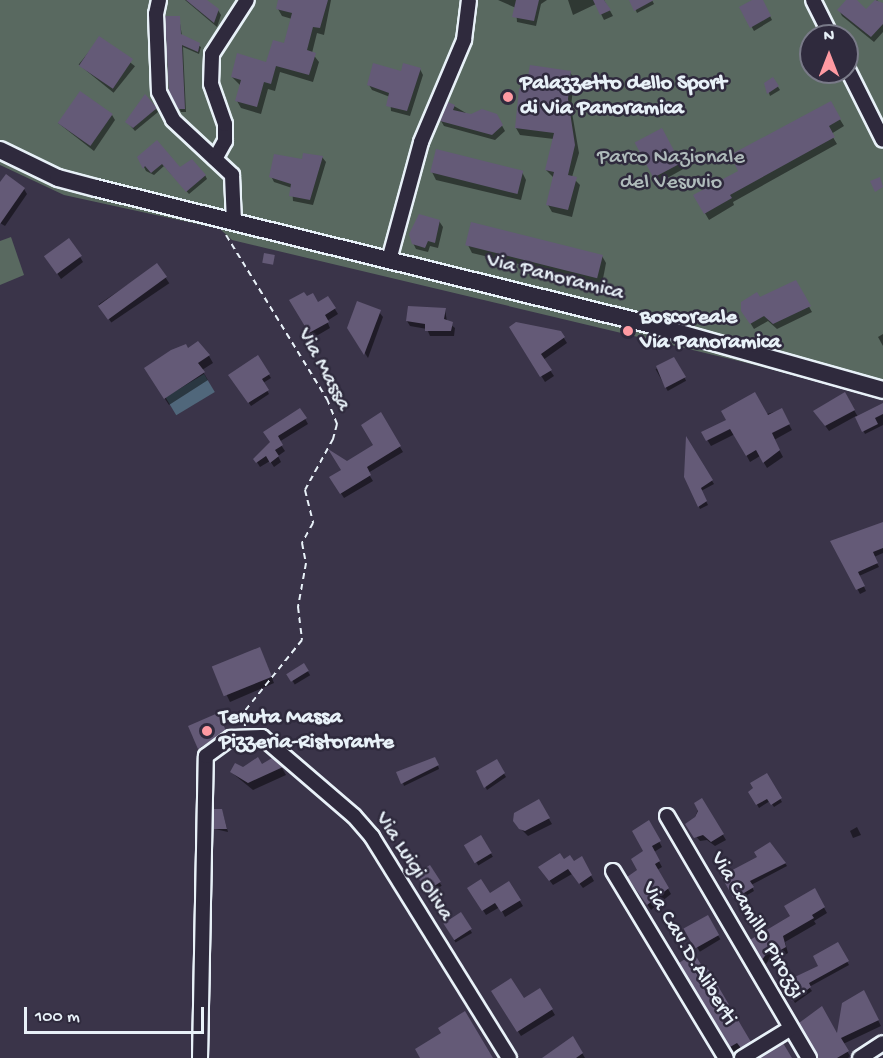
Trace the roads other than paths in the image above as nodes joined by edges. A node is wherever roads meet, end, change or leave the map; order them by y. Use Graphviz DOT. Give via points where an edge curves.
graph roads {
  1 [pos="159,0"];
  2 [pos="248,0"];
  3 [pos="469,0"];
  4 [pos="813,0"];
  5 [pos="825,24"];
  6 [pos="855,84"];
  7 [pos="883,140"];
  8 [pos="0,150"];
  9 [pos="215,159"];
  10 [pos="234,222"];
  11 [pos="389,260"];
  12 [pos="883,390"];
  13 [pos="667,816"];
  14 [pos="613,871"];
  15 [pos="791,1028"];
  16 [pos="883,1043"];
  17 [pos="201,1058"];
  18 [pos="508,1058"];
  19 [pos="726,1058"];
  20 [pos="742,1058"];
  21 [pos="809,1058"];
  22 [pos="860,1058"];
  1 -- 9 [label="street" via="159,92 173,120"];
  2 -- 9 [label="street" via="212,54 210,84 225,124 225,141"];
  3 -- 11 [label="street" via="464,40 421,142"];
  4 -- 5 [label="street"];
  6 -- 7 [label="street"];
  8 -- 10 [label="street, Via Panoramica" via="58,178"];
  9 -- 10 [label="street" via="232,175"];
  10 -- 11 [label="street, Via Panoramica"];
  11 -- 12 [label="street, Via Panoramica" via="652,325"];
  13 -- 15 [label="street, Via Camillo Pirozzi"];
  14 -- 19 [label="street, Via Cav.D.Aliberti"];
  15 -- 20 [label="street"];
  15 -- 21 [label="street, Via Camillo Pirozzi"];
  16 -- 22 [label="street"];
  17 -- 18 [label="street, Via Luigi Oliva" via="206,756 231,738 246,737 262,737 366,830"];
}
